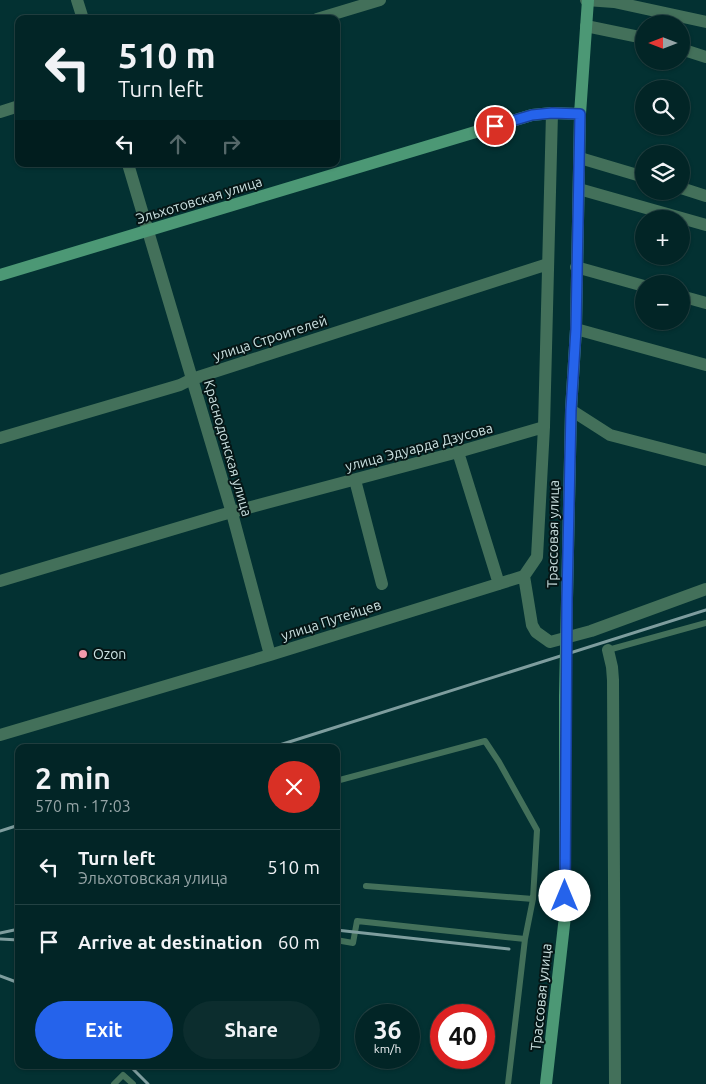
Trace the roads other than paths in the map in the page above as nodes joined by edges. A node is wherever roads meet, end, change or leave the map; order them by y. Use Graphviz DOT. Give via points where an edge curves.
graph roads {
  1 [pos="77,0"];
  2 [pos="380,0"];
  3 [pos="587,0"];
  4 [pos="82,15"];
  5 [pos="330,15"];
  6 [pos="706,22"];
  7 [pos="586,26"];
  8 [pos="635,36"];
  9 [pos="690,52"];
  10 [pos="706,56"];
  11 [pos="15,107"];
  12 [pos="0,112"];
  13 [pos="552,113"];
  14 [pos="580,114"];
  15 [pos="580,158"];
  16 [pos="129,167"];
  17 [pos="635,174"];
  18 [pos="579,189"];
  19 [pos="690,191"];
  20 [pos="706,196"];
  21 [pos="706,225"];
  22 [pos="147,231"];
  23 [pos="548,264"];
  24 [pos="576,267"];
  25 [pos="0,275"];
  26 [pos="635,283"];
  27 [pos="690,299"];
  28 [pos="706,303"];
  29 [pos="576,329"];
  30 [pos="706,365"];
  31 [pos="192,378"];
  32 [pos="571,410"];
  33 [pos="544,427"];
  34 [pos="0,438"];
  35 [pos="458,452"];
  36 [pos="706,460"];
  37 [pos="354,480"];
  38 [pos="232,513"];
  39 [pos="524,576"];
  40 [pos="0,581"];
  41 [pos="382,584"];
  42 [pos="499,584"];
  43 [pos="706,589"];
  44 [pos="706,623"];
  45 [pos="608,650"];
  46 [pos="270,655"];
  47 [pos="0,735"];
  48 [pos="340,780"];
  49 [pos="366,886"];
  50 [pos="534,899"];
  51 [pos="525,938"];
  52 [pos="340,941"];
  53 [pos="114,1084"];
  54 [pos="133,1084"];
  55 [pos="508,1084"];
  56 [pos="546,1084"];
  57 [pos="615,1084"];
  1 -- 4 [label="street"];
  2 -- 5 [label="street"];
  3 -- 6 [label="street" via="614,2"];
  3 -- 7 [label="street, Трассовая улица"];
  7 -- 8 [label="street"];
  7 -- 14 [label="street, Трассовая улица"];
  9 -- 10 [label="street"];
  11 -- 12 [label="street"];
  13 -- 14 [label="street, Эльхотовская улица"];
  13 -- 22 [label="street, Эльхотовская улица" via="532,115"];
  13 -- 23 [label="street"];
  14 -- 15 [label="street, Трассовая улица"];
  15 -- 17 [label="street"];
  15 -- 18 [label="street, Трассовая улица"];
  16 -- 22 [label="street, Краснодонская улица"];
  18 -- 21 [label="street"];
  18 -- 24 [label="street, Трассовая улица"];
  19 -- 20 [label="street"];
  22 -- 25 [label="street, Эльхотовская улица"];
  22 -- 31 [label="street, Краснодонская улица"];
  23 -- 31 [label="street, улица Строителей"];
  23 -- 33 [label="street"];
  24 -- 26 [label="street"];
  24 -- 29 [label="street, Трассовая улица"];
  27 -- 28 [label="street"];
  29 -- 30 [label="street"];
  29 -- 32 [label="street, Трассовая улица"];
  31 -- 34 [label="street, улица Строителей"];
  31 -- 38 [label="street, Краснодонская улица"];
  32 -- 36 [label="street" via="610,435"];
  32 -- 56 [label="street, Трассовая улица, bridge" via="565,697 565,916"];
  33 -- 35 [label="street, улица Эдуарда Дзусова"];
  33 -- 39 [label="street" via="537,557"];
  35 -- 37 [label="street, улица Эдуарда Дзусова"];
  35 -- 42 [label="street"];
  37 -- 38 [label="street, улица Эдуарда Дзусова"];
  37 -- 41 [label="street"];
  38 -- 40 [label="street, улица Эдуарда Дзусова"];
  38 -- 46 [label="street, Краснодонская улица"];
  39 -- 42 [label="street, улица Путейцев"];
  39 -- 43 [label="street" via="532,625 550,642 591,631"];
  42 -- 46 [label="street, улица Путейцев"];
  44 -- 45 [label="lane"];
  45 -- 57 [label="street" via="613,680"];
  46 -- 47 [label="street, улица Путейцев"];
  48 -- 50 [label="lane" via="485,741 537,830"];
  49 -- 50 [label="lane"];
  50 -- 51 [label="lane"];
  51 -- 52 [label="lane" via="357,921 352,943"];
  51 -- 55 [label="lane"];
  53 -- 54 [label="lane" via="123,1075"];
}
